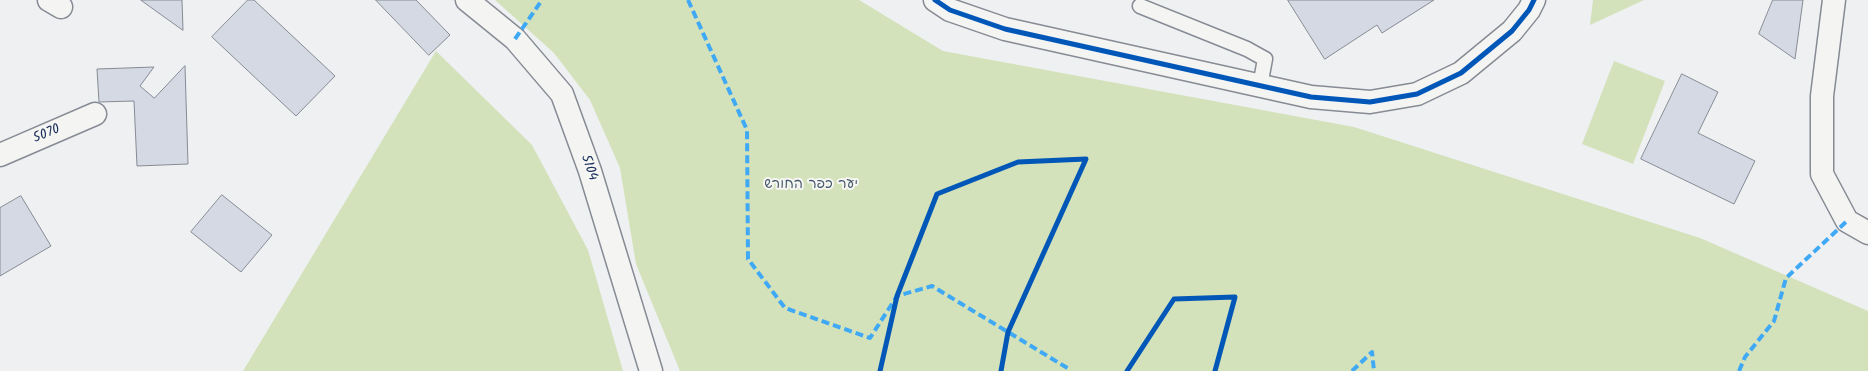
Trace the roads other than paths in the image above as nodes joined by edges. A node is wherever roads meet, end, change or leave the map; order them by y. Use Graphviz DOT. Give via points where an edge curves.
graph roads {
  1 [pos="935,0"];
  2 [pos="1534,0"];
  3 [pos="1834,0"];
  4 [pos="473,2"];
  5 [pos="1140,6"];
  6 [pos="967,9"];
  7 [pos="1260,86"];
  8 [pos="95,114"];
  9 [pos="0,155"];
  10 [pos="1868,233"];
  11 [pos="650,371"];
  1 -- 6 [label="street" via="950,10"];
  2 -- 7 [label="street" via="1512,31 1461,73 1417,94 1370,102 1311,97"];
  3 -- 10 [label="street" via="1822,96 1822,174 1848,221"];
  4 -- 11 [label="street, 5104" via="515,39 562,94 590,171"];
  5 -- 7 [label="lane" via="1247,49 1265,59"];
  6 -- 7 [label="street" via="1005,29"];
  8 -- 9 [label="street, 5070"];
}
